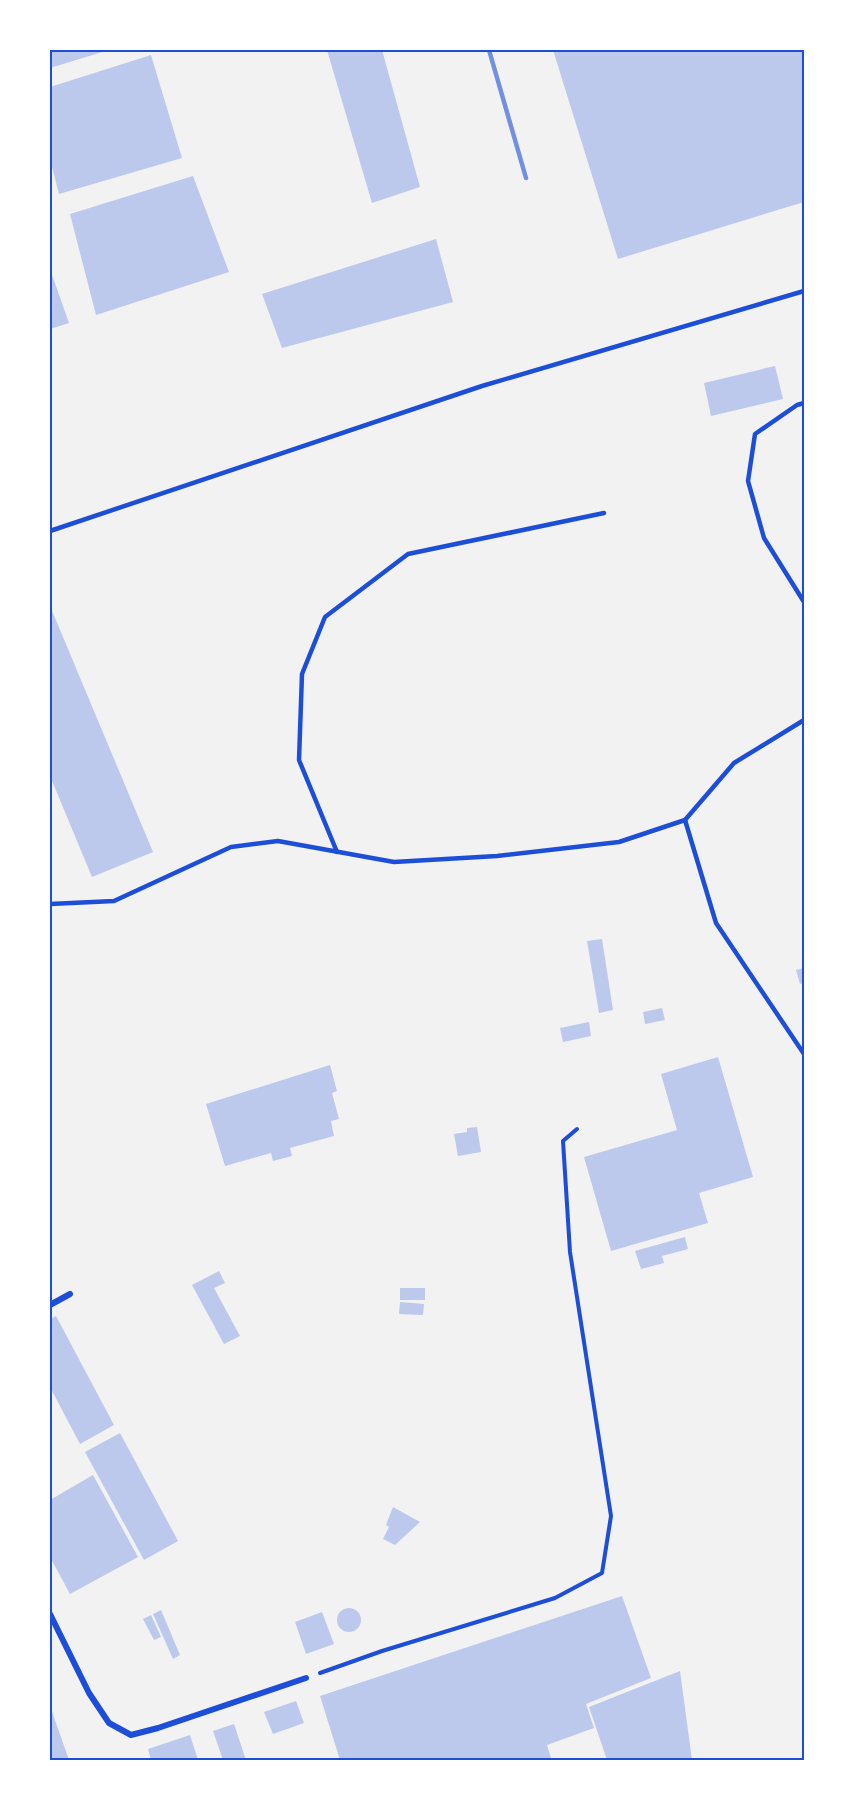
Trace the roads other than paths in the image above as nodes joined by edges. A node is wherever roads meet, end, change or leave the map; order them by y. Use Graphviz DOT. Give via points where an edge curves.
graph roads {
  1 [pos="804,291"];
  2 [pos="804,403"];
  3 [pos="604,513"];
  4 [pos="50,531"];
  5 [pos="804,602"];
  6 [pos="804,720"];
  7 [pos="685,820"];
  8 [pos="337,852"];
  9 [pos="50,904"];
  10 [pos="804,1053"];
  11 [pos="70,1294"];
  12 [pos="50,1305"];
  13 [pos="50,1614"];
  14 [pos="306,1678"];
  1 -- 4 [label="lane" via="482,386"];
  2 -- 5 [label="lane" via="755,434 748,481 764,538"];
  3 -- 8 [label="lane" via="408,554 325,617 302,674 299,760"];
  6 -- 7 [label="lane" via="734,763"];
  7 -- 8 [label="lane" via="619,842 497,856 394,862"];
  7 -- 10 [label="lane" via="716,923"];
  8 -- 9 [label="lane" via="278,841 231,847 114,901"];
  11 -- 12 [label="street"];
  13 -- 14 [label="street" via="109,1723 130,1735"];
}
